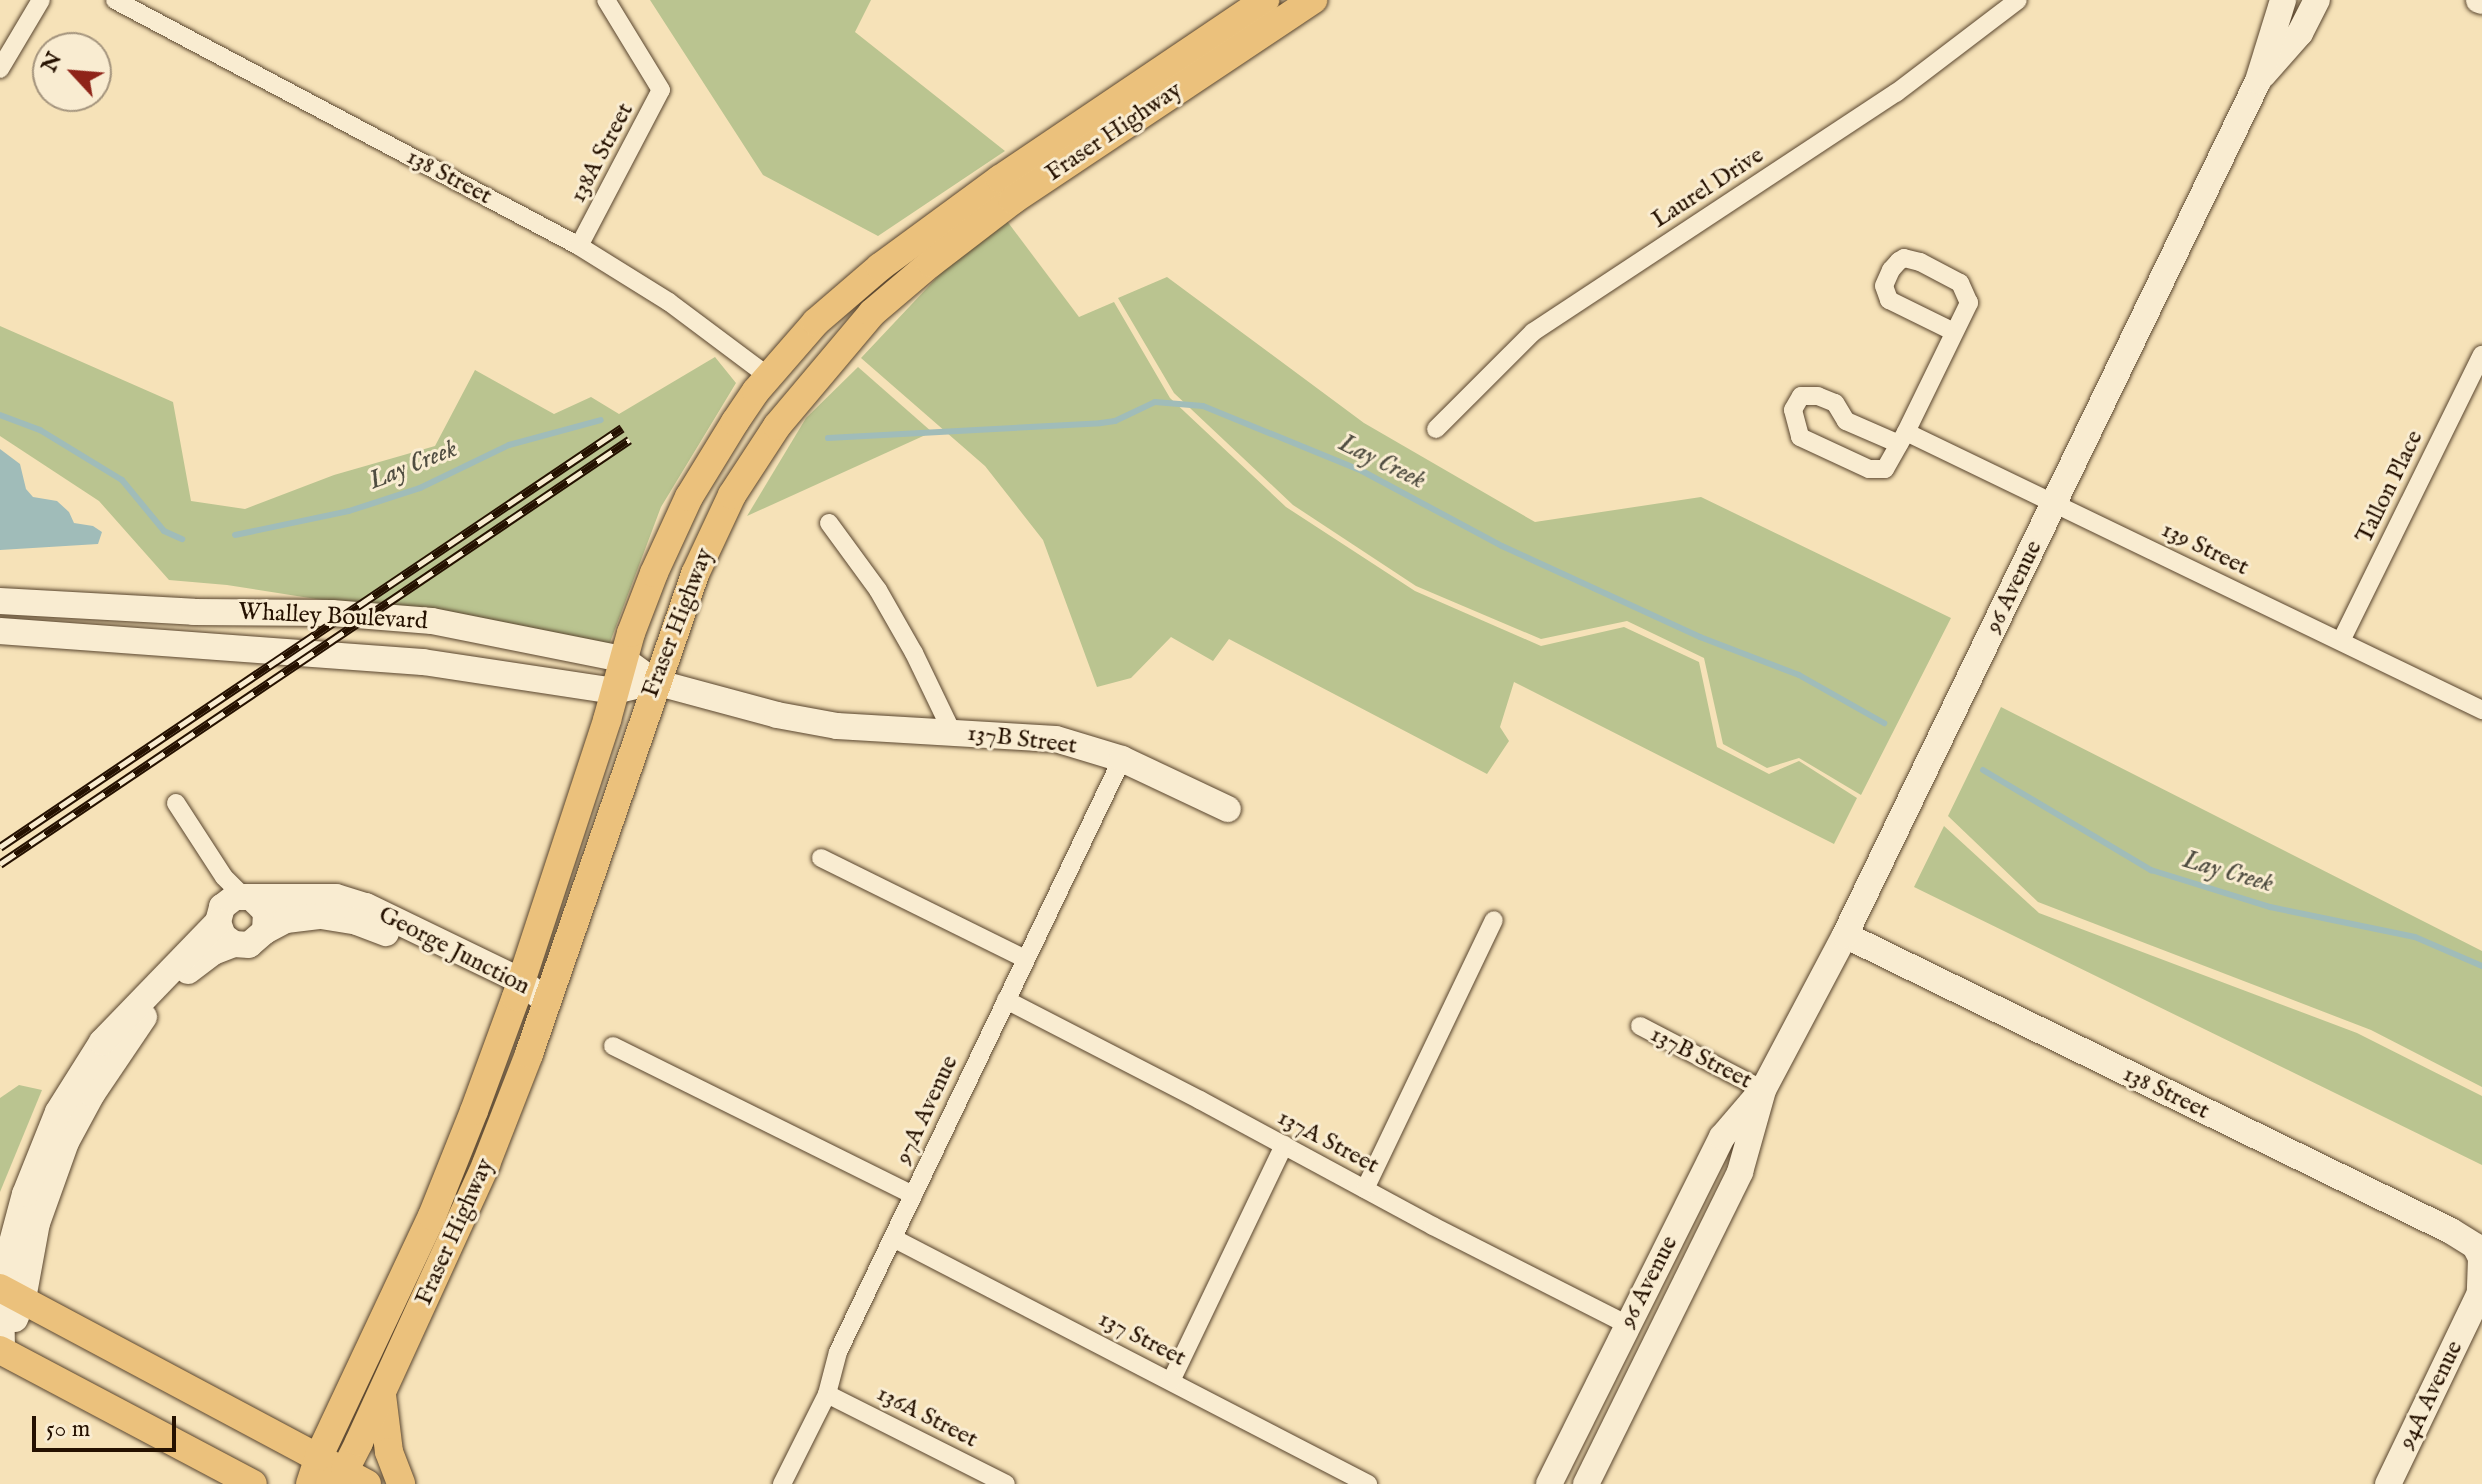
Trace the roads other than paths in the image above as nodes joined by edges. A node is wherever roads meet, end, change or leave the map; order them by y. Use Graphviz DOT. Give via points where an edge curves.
graph roads {
  1 [pos="41,0"];
  2 [pos="115,0"];
  3 [pos="606,0"];
  4 [pos="1265,0"];
  5 [pos="1313,0"];
  6 [pos="2018,0"];
  7 [pos="2283,0"];
  8 [pos="2317,0"];
  9 [pos="0,69"];
  10 [pos="2258,81"];
  11 [pos="579,246"];
  12 [pos="1954,332"];
  13 [pos="2482,355"];
  14 [pos="768,376"];
  15 [pos="1436,429"];
  16 [pos="1902,438"];
  17 [pos="2055,504"];
  18 [pos="829,523"];
  19 [pos="0,601"];
  20 [pos="0,631"];
  21 [pos="2341,641"];
  22 [pos="623,659"];
  23 [pos="655,682"];
  24 [pos="614,691"];
  25 [pos="2482,710"];
  26 [pos="952,732"];
  27 [pos="1122,759"];
  28 [pos="176,803"];
  29 [pos="1228,809"];
  30 [pos="821,858"];
  31 [pos="233,906"];
  32 [pos="1494,920"];
  33 [pos="265,931"];
  34 [pos="1845,935"];
  35 [pos="234,944"];
  36 [pos="1025,959"];
  37 [pos="518,989"];
  38 [pos="1006,1000"];
  39 [pos="546,1001"];
  40 [pos="1640,1026"];
  41 [pos="613,1046"];
  42 [pos="1763,1090"];
  43 [pos="1722,1137"];
  44 [pos="1284,1145"];
  45 [pos="1365,1189"];
  46 [pos="913,1195"];
  47 [pos="893,1238"];
  48 [pos="2481,1258"];
  49 [pos="8,1292"];
  50 [pos="1628,1325"];
  51 [pos="1651,1352"];
  52 [pos="1,1354"];
  53 [pos="1171,1381"];
  54 [pos="382,1394"];
  55 [pos="827,1394"];
  56 [pos="319,1456"];
  57 [pos="347,1479"];
  58 [pos="253,1484"];
  59 [pos="310,1484"];
  60 [pos="401,1484"];
  61 [pos="782,1484"];
  62 [pos="1006,1484"];
  63 [pos="1368,1484"];
  64 [pos="1549,1484"];
  65 [pos="1586,1484"];
  66 [pos="2388,1484"];
  1 -- 9 [label="street"];
  2 -- 11 [label="street, 138 Street"];
  3 -- 11 [label="street, 138A Street" via="661,90"];
  4 -- 14 [label="main road, Fraser Highway" via="880,267 816,322"];
  5 -- 23 [label="main road, Fraser Highway" via="1001,209 872,313 792,406 732,495 695,574"];
  6 -- 15 [label="street, Laurel Drive" via="1896,93 1533,332"];
  7 -- 10 [label="main road, 96 Avenue"];
  8 -- 10 [label="main road, 96 Avenue" via="2300,33"];
  10 -- 17 [label="main road, 96 Avenue"];
  11 -- 14 [label="street, 138 Street" via="669,302"];
  12 -- 12 [label="street, 139 Street" via="1969,303 1960,283 1920,262 1899,261 1884,286 1889,300"];
  12 -- 16 [label="street, 139 Street"];
  13 -- 21 [label="street, Tallon Place"];
  14 -- 22 [label="main road, Fraser Highway" via="689,497"];
  16 -- 16 [label="street, 139 Street" via="1846,421 1835,403 1818,396 1801,396 1793,410 1800,437 1869,469 1885,469"];
  16 -- 17 [label="street, 139 Street"];
  17 -- 21 [label="street, 139 Street"];
  17 -- 34 [label="main road, 96 Avenue"];
  18 -- 26 [label="street, 137B Street" via="878,590"];
  19 -- 22 [label="main road, Whalley Boulevard" via="387,616"];
  20 -- 24 [label="main road, Whalley Boulevard" via="423,662"];
  21 -- 25 [label="street, 139 Street"];
  22 -- 23 [label="main road, Whalley Boulevard"];
  22 -- 24 [label="main road, Fraser Highway"];
  23 -- 24 [label="main road, Whalley Boulevard"];
  23 -- 26 [label="main road, Whalley Boulevard" via="837,726"];
  23 -- 39 [label="main road, Fraser Highway"];
  24 -- 37 [label="main road, Fraser Highway"];
  26 -- 27 [label="main road, 137B Street" via="1056,739"];
  27 -- 29 [label="main road, 137B Street"];
  27 -- 36 [label="street, 97A Avenue"];
  28 -- 31 [label="street" via="224,877"];
  30 -- 36 [label="street"];
  31 -- 33 [label="main road" via="266,912"];
  31 -- 35 [label="main road" via="223,936"];
  31 -- 37 [label="main road, George Junction" via="318,895 355,902"];
  31 -- 49 [label="main road" via="102,1042 66,1098 25,1194"];
  32 -- 45 [label="street"];
  33 -- 35 [label="main road, George Junction" via="249,945"];
  33 -- 37 [label="main road, George Junction" via="308,917 357,922"];
  34 -- 42 [label="main road, 96 Avenue"];
  34 -- 48 [label="main road, 138 Street" via="2451,1231 2475,1246"];
  35 -- 49 [label="main road" via="203,959 133,1030 66,1142"];
  36 -- 38 [label="street, 97A Avenue"];
  37 -- 39 [label="main road, George Junction"];
  37 -- 56 [label="main road, Fraser Highway" via="432,1216"];
  38 -- 44 [label="street, 137A Street"];
  38 -- 46 [label="street, 97A Avenue"];
  39 -- 54 [label="main road, Fraser Highway" via="486,1164"];
  40 -- 42 [label="street, 137B Street"];
  41 -- 46 [label="street"];
  42 -- 43 [label="main road, 96 Avenue"];
  42 -- 51 [label="main road, 96 Avenue" via="1740,1172"];
  43 -- 50 [label="main road, 96 Avenue"];
  43 -- 51 [label="main road" via="1722,1172 1642,1336"];
  44 -- 45 [label="street, 137A Street"];
  44 -- 53 [label="street"];
  45 -- 50 [label="street, 137A Street"];
  46 -- 47 [label="street, 97A Avenue"];
  47 -- 53 [label="street, 137 Street"];
  47 -- 55 [label="street, 97A Avenue" via="838,1352"];
  48 -- 66 [label="main road, 94A Avenue" via="2480,1293"];
  49 -- 52 [label="main road"];
  49 -- 56 [label="main road"];
  50 -- 64 [label="main road, 96 Avenue"];
  51 -- 65 [label="main road, 96 Avenue"];
  52 -- 58 [label="main road"];
  53 -- 63 [label="street, 137 Street"];
  54 -- 57 [label="main road, Fraser Highway"];
  54 -- 60 [label="main road" via="389,1452"];
  55 -- 61 [label="street, 97A Avenue"];
  55 -- 62 [label="street, 136A Street"];
  56 -- 57 [label="main road"];
  56 -- 59 [label="main road, Fraser Highway"];
}
